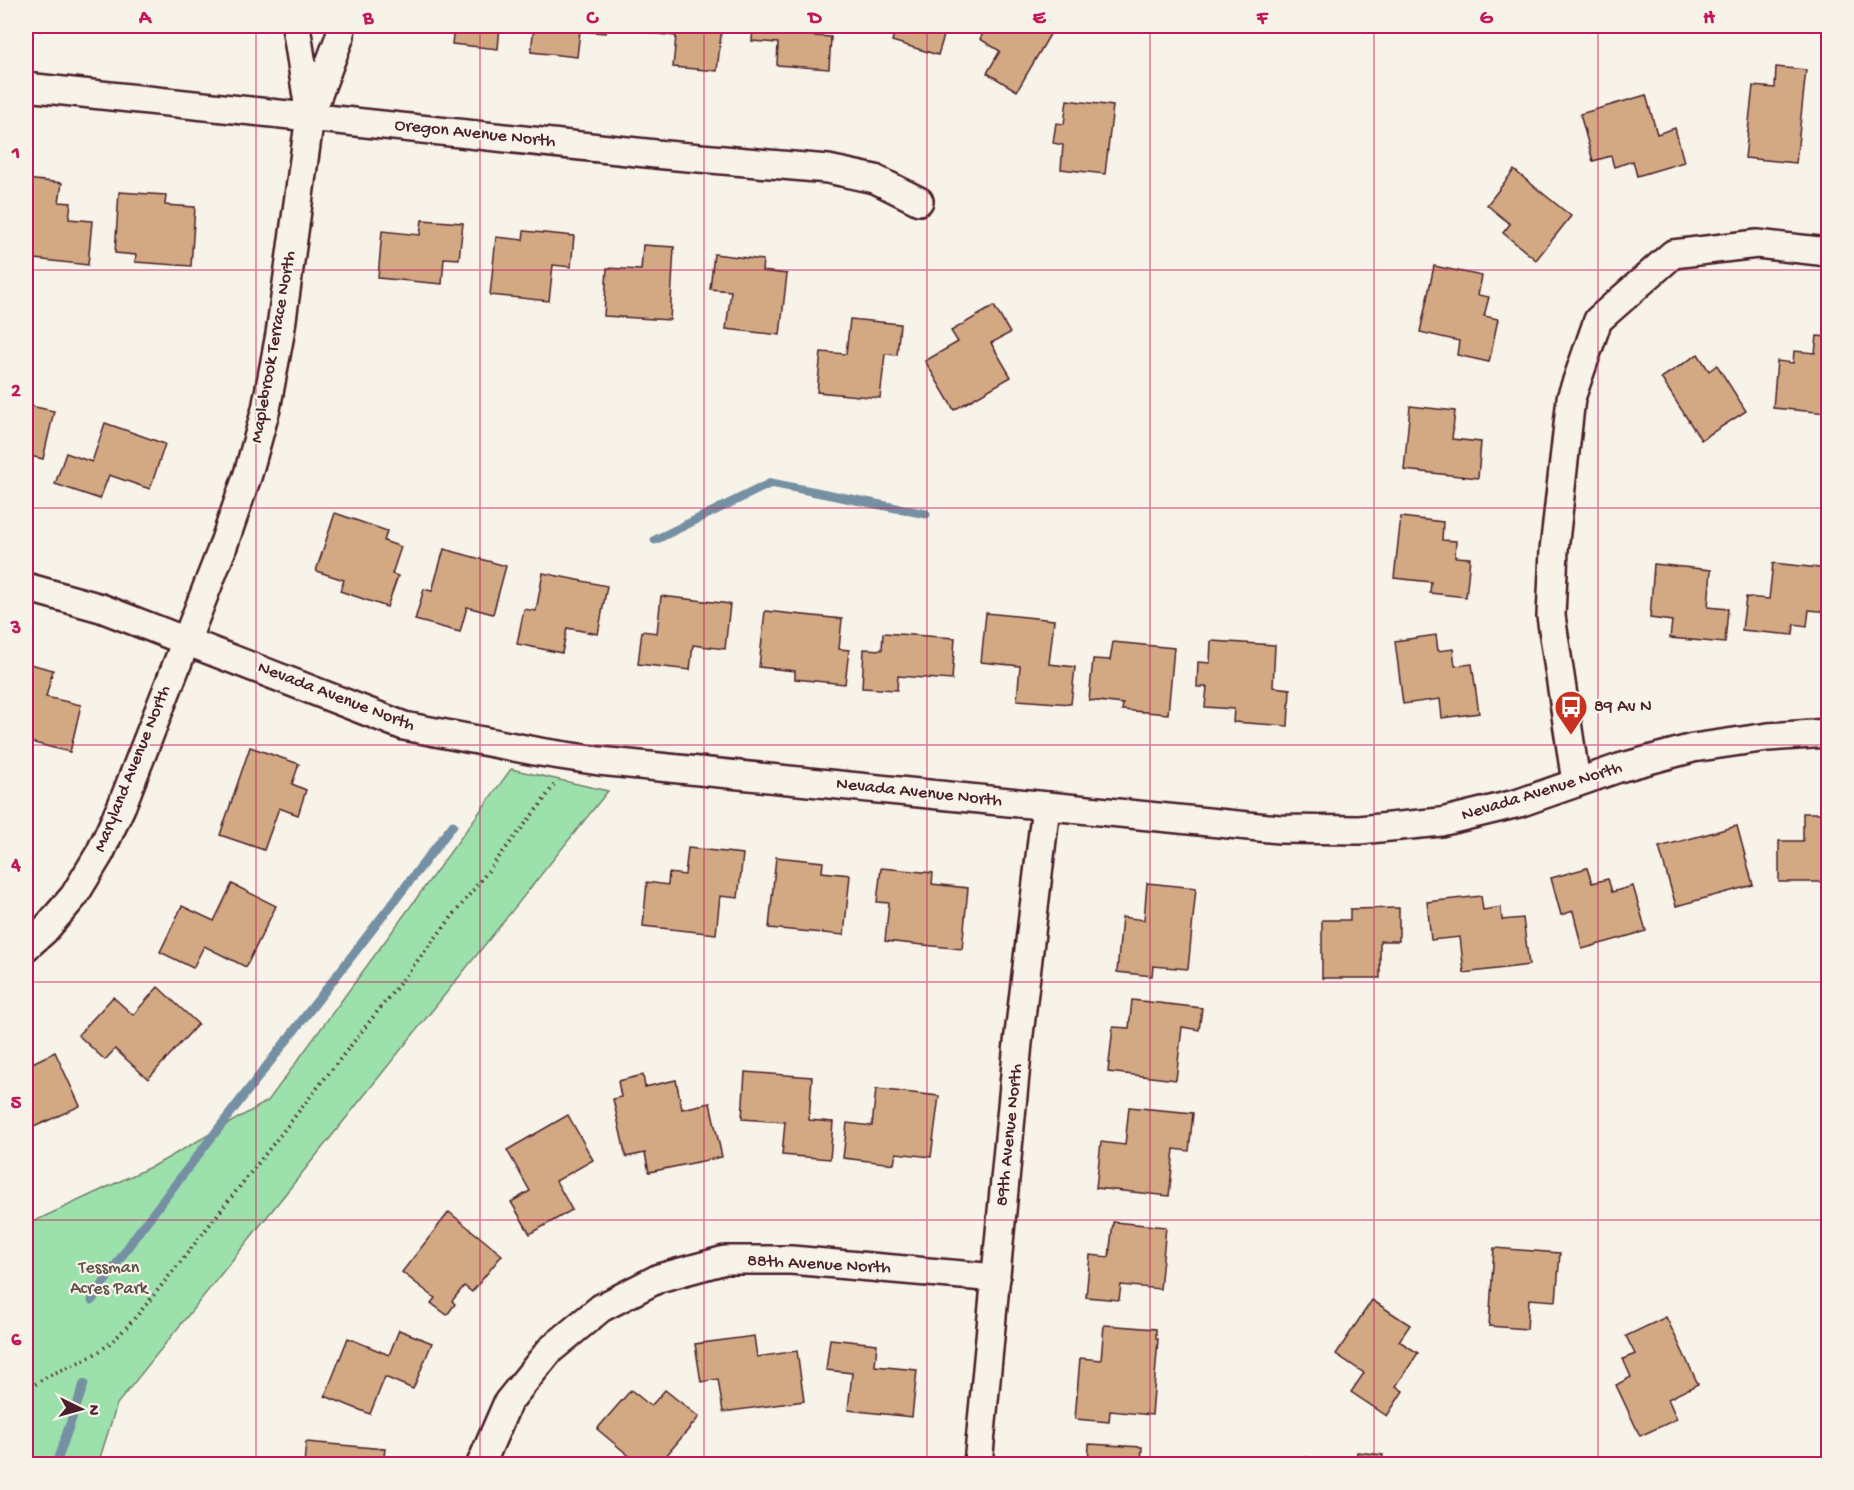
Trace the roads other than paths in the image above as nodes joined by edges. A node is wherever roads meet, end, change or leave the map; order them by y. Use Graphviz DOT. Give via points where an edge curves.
graph roads {
  1 [pos="296,26"];
  2 [pos="341,26"];
  3 [pos="26,87"];
  4 [pos="310,116"];
  5 [pos="919,201"];
  6 [pos="1828,252"];
  7 [pos="26,587"];
  8 [pos="185,640"];
  9 [pos="1828,733"];
  10 [pos="1576,782"];
  11 [pos="1046,806"];
  12 [pos="26,947"];
  13 [pos="996,1278"];
  14 [pos="481,1464"];
  15 [pos="978,1464"];
  1 -- 4 [label="street, Maplebrook Terrace North"];
  2 -- 4 [label="street, Maplebrook Terrace North"];
  3 -- 4 [label="street, Oregon Avenue North"];
  4 -- 5 [label="street, Oregon Avenue North" via="828,169 875,179"];
  4 -- 8 [label="street, Maplebrook Terrace North" via="266,409 222,549"];
  6 -- 10 [label="street" via="1757,244 1673,254 1598,320 1571,398 1554,550 1551,616"];
  7 -- 8 [label="street, Nevada Avenue North" via="101,608"];
  8 -- 11 [label="street, Nevada Avenue North" via="404,726 562,756"];
  8 -- 12 [label="street, Maryland Avenue North" via="100,853 74,896"];
  9 -- 10 [label="street, Nevada Avenue North" via="1693,748"];
  10 -- 11 [label="street, Nevada Avenue North" via="1519,803 1441,822 1359,830 1279,829"];
  11 -- 13 [label="street, 89th Avenue North"];
  13 -- 14 [label="street, 88th Avenue North" via="791,1260 725,1260 659,1278 601,1308 550,1350 508,1402"];
  13 -- 15 [label="street, 89th Avenue North"];
}
